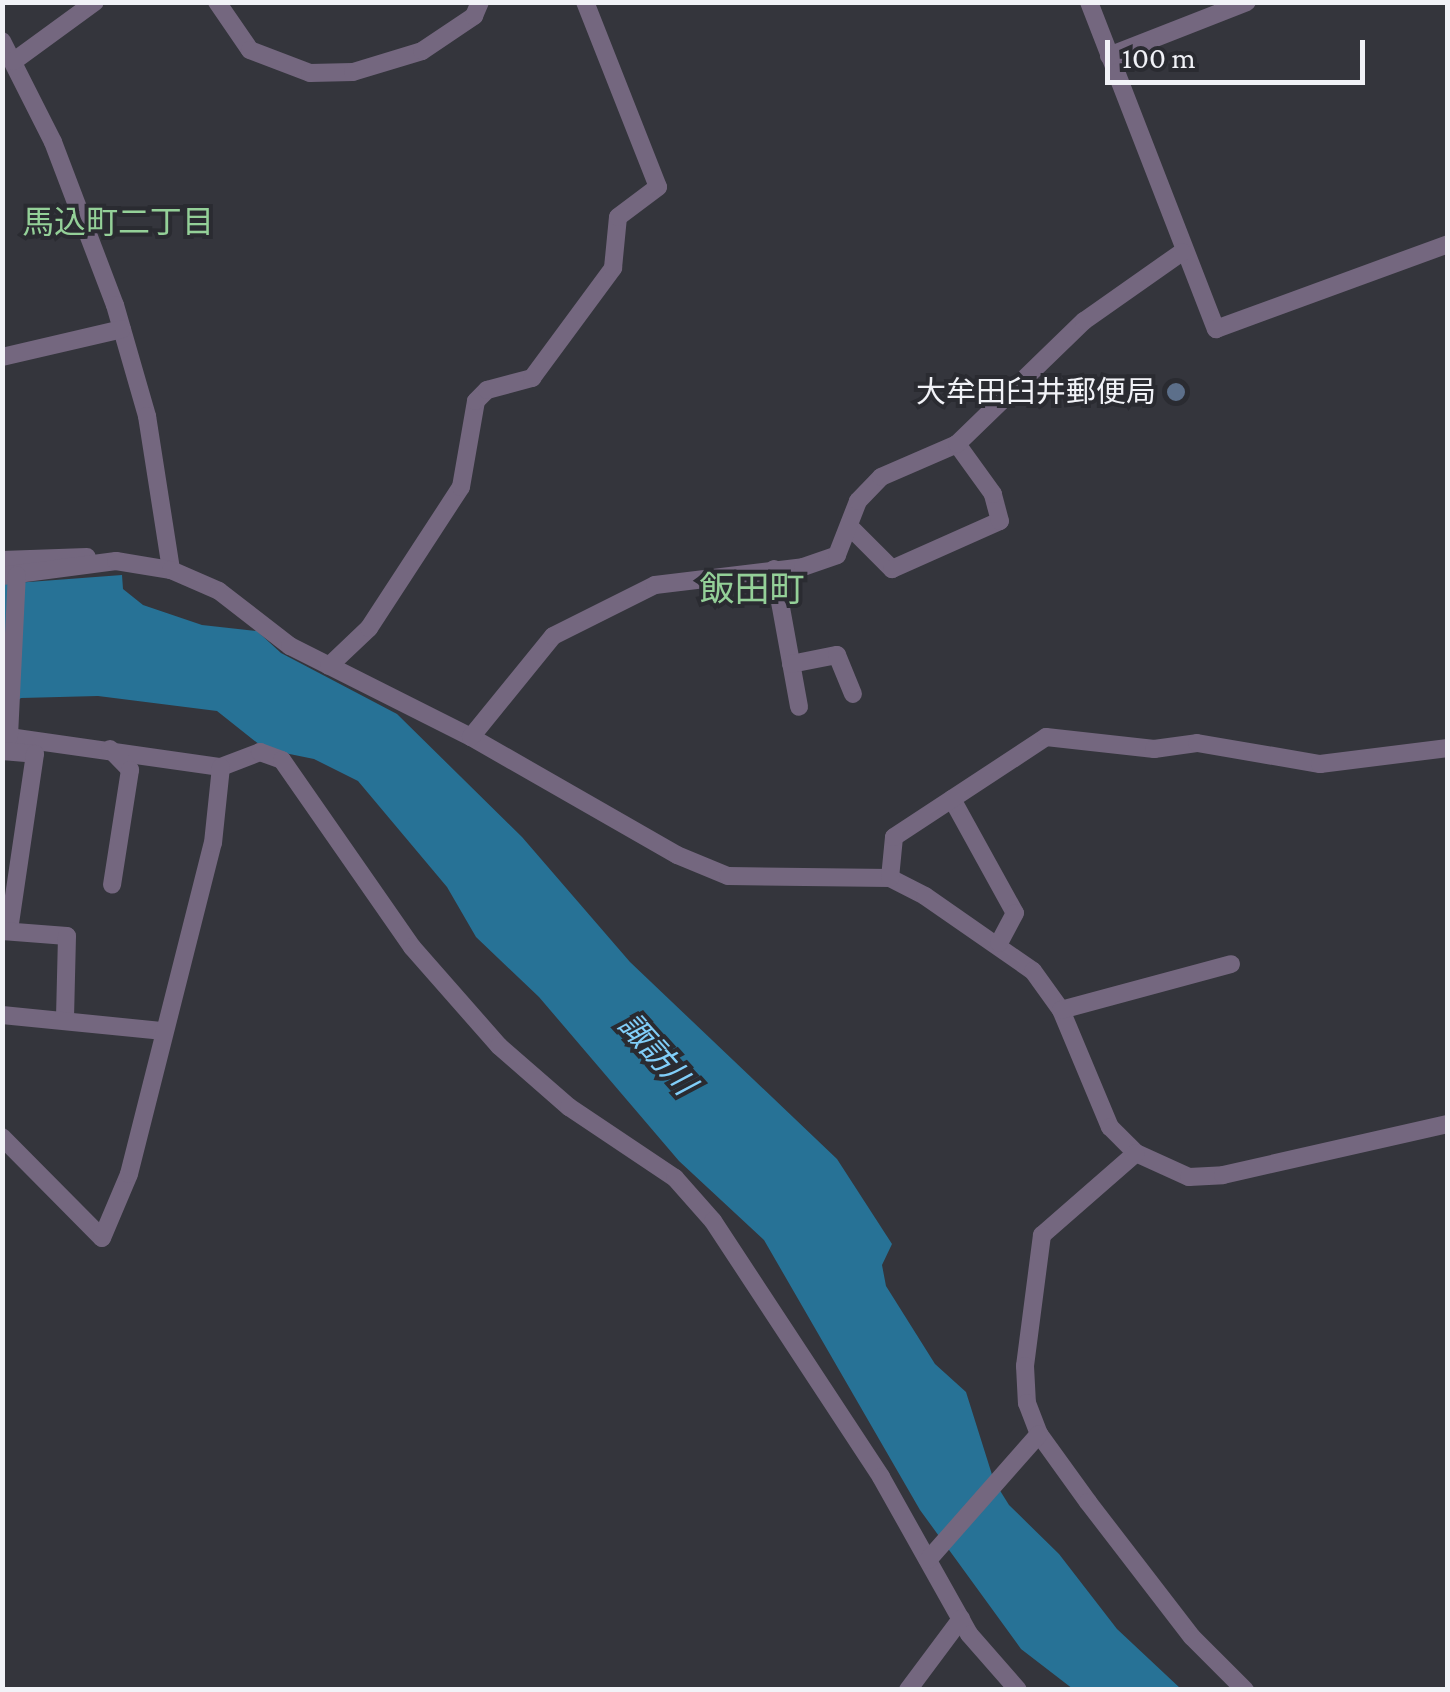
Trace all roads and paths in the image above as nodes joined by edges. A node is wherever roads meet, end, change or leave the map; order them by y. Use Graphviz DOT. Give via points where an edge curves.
graph roads {
  1 [pos="95,2"];
  2 [pos="217,2"];
  3 [pos="480,2"];
  4 [pos="585,2"];
  5 [pos="1089,2"];
  6 [pos="1247,2"];
  7 [pos="2,41"];
  8 [pos="1110,56"];
  9 [pos="14,62"];
  10 [pos="1448,244"];
  11 [pos="1182,252"];
  12 [pos="122,329"];
  13 [pos="2,356"];
  14 [pos="957,444"];
  15 [pos="848,526"];
  16 [pos="2,560"];
  17 [pos="116,561"];
  18 [pos="774,569"];
  19 [pos="171,570"];
  20 [pos="12,577"];
  21 [pos="791,664"];
  22 [pos="328,666"];
  23 [pos="853,694"];
  24 [pos="799,707"];
  25 [pos="6,737"];
  26 [pos="471,737"];
  27 [pos="1448,748"];
  28 [pos="110,749"];
  29 [pos="221,767"];
  30 [pos="952,798"];
  31 [pos="890,878"];
  32 [pos="112,885"];
  33 [pos="6,931"];
  34 [pos="998,943"];
  35 [pos="1232,964"];
  36 [pos="1061,1010"];
  37 [pos="2,1016"];
  38 [pos="65,1020"];
  39 [pos="161,1031"];
  40 [pos="1448,1124"];
  41 [pos="2,1137"];
  42 [pos="1136,1153"];
  43 [pos="1034,1440"];
  44 [pos="928,1560"];
  45 [pos="961,1619"];
  46 [pos="908,1690"];
  47 [pos="1018,1690"];
  48 [pos="1246,1690"];
  1 -- 9 [label="street"];
  2 -- 3 [label="street" via="250,50 310,73 353,72 422,51 474,16"];
  4 -- 22 [label="street" via="658,187 618,217 613,268 532,378 487,390 476,401 461,487 369,628"];
  5 -- 8 [label="street"];
  6 -- 8 [label="street"];
  7 -- 9 [label="street"];
  8 -- 11 [label="street"];
  9 -- 12 [label="street" via="54,142"];
  10 -- 11 [label="street" via="1216,329"];
  11 -- 14 [label="street" via="1084,321"];
  12 -- 13 [label="street"];
  12 -- 19 [label="street" via="146,416"];
  14 -- 15 [label="street" via="882,477 858,501"];
  14 -- 15 [label="street" via="993,494 1000,521 892,569"];
  15 -- 18 [label="street" via="837,555"];
  16 -- 17 [label="street" via="74,555"];
  17 -- 19 [label="street"];
  17 -- 20 [label="street"];
  18 -- 21 [label="street"];
  18 -- 26 [label="street" via="655,586 553,636"];
  19 -- 22 [label="street" via="219,590 290,646"];
  20 -- 25 [label="street"];
  21 -- 23 [label="street" via="838,655"];
  21 -- 24 [label="street"];
  22 -- 26 [label="street"];
  25 -- 28 [label="street"];
  25 -- 33 [label="street" via="34,754"];
  26 -- 31 [label="street" via="677,856 728,876"];
  27 -- 30 [label="street" via="1320,764 1197,743 1154,749 1046,737"];
  28 -- 29 [label="street"];
  28 -- 32 [label="street" via="130,770"];
  29 -- 39 [label="street" via="213,843"];
  29 -- 44 [label="street" via="260,752 282,760 412,947 498,1046 544,1088 675,1178 712,1221"];
  30 -- 31 [label="street" via="894,837"];
  30 -- 34 [label="street" via="1015,912"];
  31 -- 34 [label="street"];
  33 -- 38 [label="street" via="67,936"];
  34 -- 36 [label="street" via="1033,972"];
  35 -- 36 [label="street"];
  36 -- 42 [label="street" via="1096,1104"];
  37 -- 38 [label="street"];
  38 -- 39 [label="street"];
  39 -- 41 [label="street" via="128,1174 102,1238"];
  40 -- 42 [label="street" via="1223,1175 1188,1177"];
  42 -- 43 [label="street" via="1042,1235 1025,1366"];
  43 -- 44 [label="street"];
  43 -- 48 [label="street" via="1192,1637"];
  44 -- 45 [label="street"];
  45 -- 46 [label="street"];
  45 -- 47 [label="street"];
}
